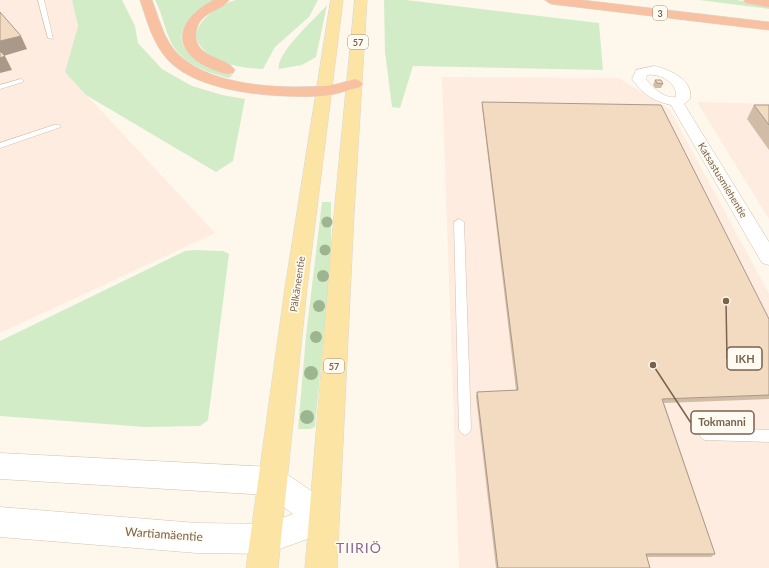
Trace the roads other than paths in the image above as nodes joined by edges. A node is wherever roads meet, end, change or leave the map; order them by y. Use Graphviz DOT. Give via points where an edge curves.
graph roads {
  1 [pos="41,0"];
  2 [pos="146,0"];
  3 [pos="223,0"];
  4 [pos="338,0"];
  5 [pos="361,0"];
  6 [pos="551,0"];
  7 [pos="639,0"];
  8 [pos="750,0"];
  9 [pos="769,3"];
  10 [pos="769,14"];
  11 [pos="769,26"];
  12 [pos="51,38"];
  13 [pos="259,74"];
  14 [pos="310,76"];
  15 [pos="21,81"];
  16 [pos="325,83"];
  17 [pos="355,84"];
  18 [pos="0,87"];
  19 [pos="676,102"];
  20 [pos="57,127"];
  21 [pos="0,146"];
  22 [pos="459,222"];
  23 [pos="769,258"];
  24 [pos="465,429"];
  25 [pos="704,434"];
  26 [pos="769,436"];
  27 [pos="0,466"];
  28 [pos="272,481"];
  29 [pos="324,518"];
  30 [pos="0,522"];
  31 [pos="266,539"];
  32 [pos="262,568"];
  33 [pos="321,568"];
  1 -- 12 [label="lane"];
  2 -- 16 [label="highway" via="168,51 191,70 217,81 273,89"];
  3 -- 13 [label="highway" via="196,17 190,26 188,37 191,47 208,62 232,71"];
  4 -- 16 [label="main road, Pälkäneentie"];
  5 -- 17 [label="main road, 57"];
  6 -- 11 [label="highway, 3"];
  7 -- 10 [label="highway, 3"];
  8 -- 9 [label="highway"];
  14 -- 16 [label="highway"];
  15 -- 18 [label="lane"];
  16 -- 17 [label="highway"];
  16 -- 28 [label="main road, Pälkäneentie"];
  17 -- 29 [label="main road, 57"];
  19 -- 23 [label="street, Katsastusmiehentie"];
  20 -- 21 [label="lane"];
  22 -- 24 [label="lane"];
  25 -- 26 [label="lane"];
  27 -- 28 [label="main road"];
  28 -- 29 [label="main road"];
  28 -- 31 [label="main road, Pälkäneentie"];
  29 -- 31 [label="main road, Wartiamäentie"];
  29 -- 33 [label="main road, 57"];
  30 -- 31 [label="main road, Wartiamäentie" via="197,538"];
  31 -- 32 [label="main road, Pälkäneentie"];
}
